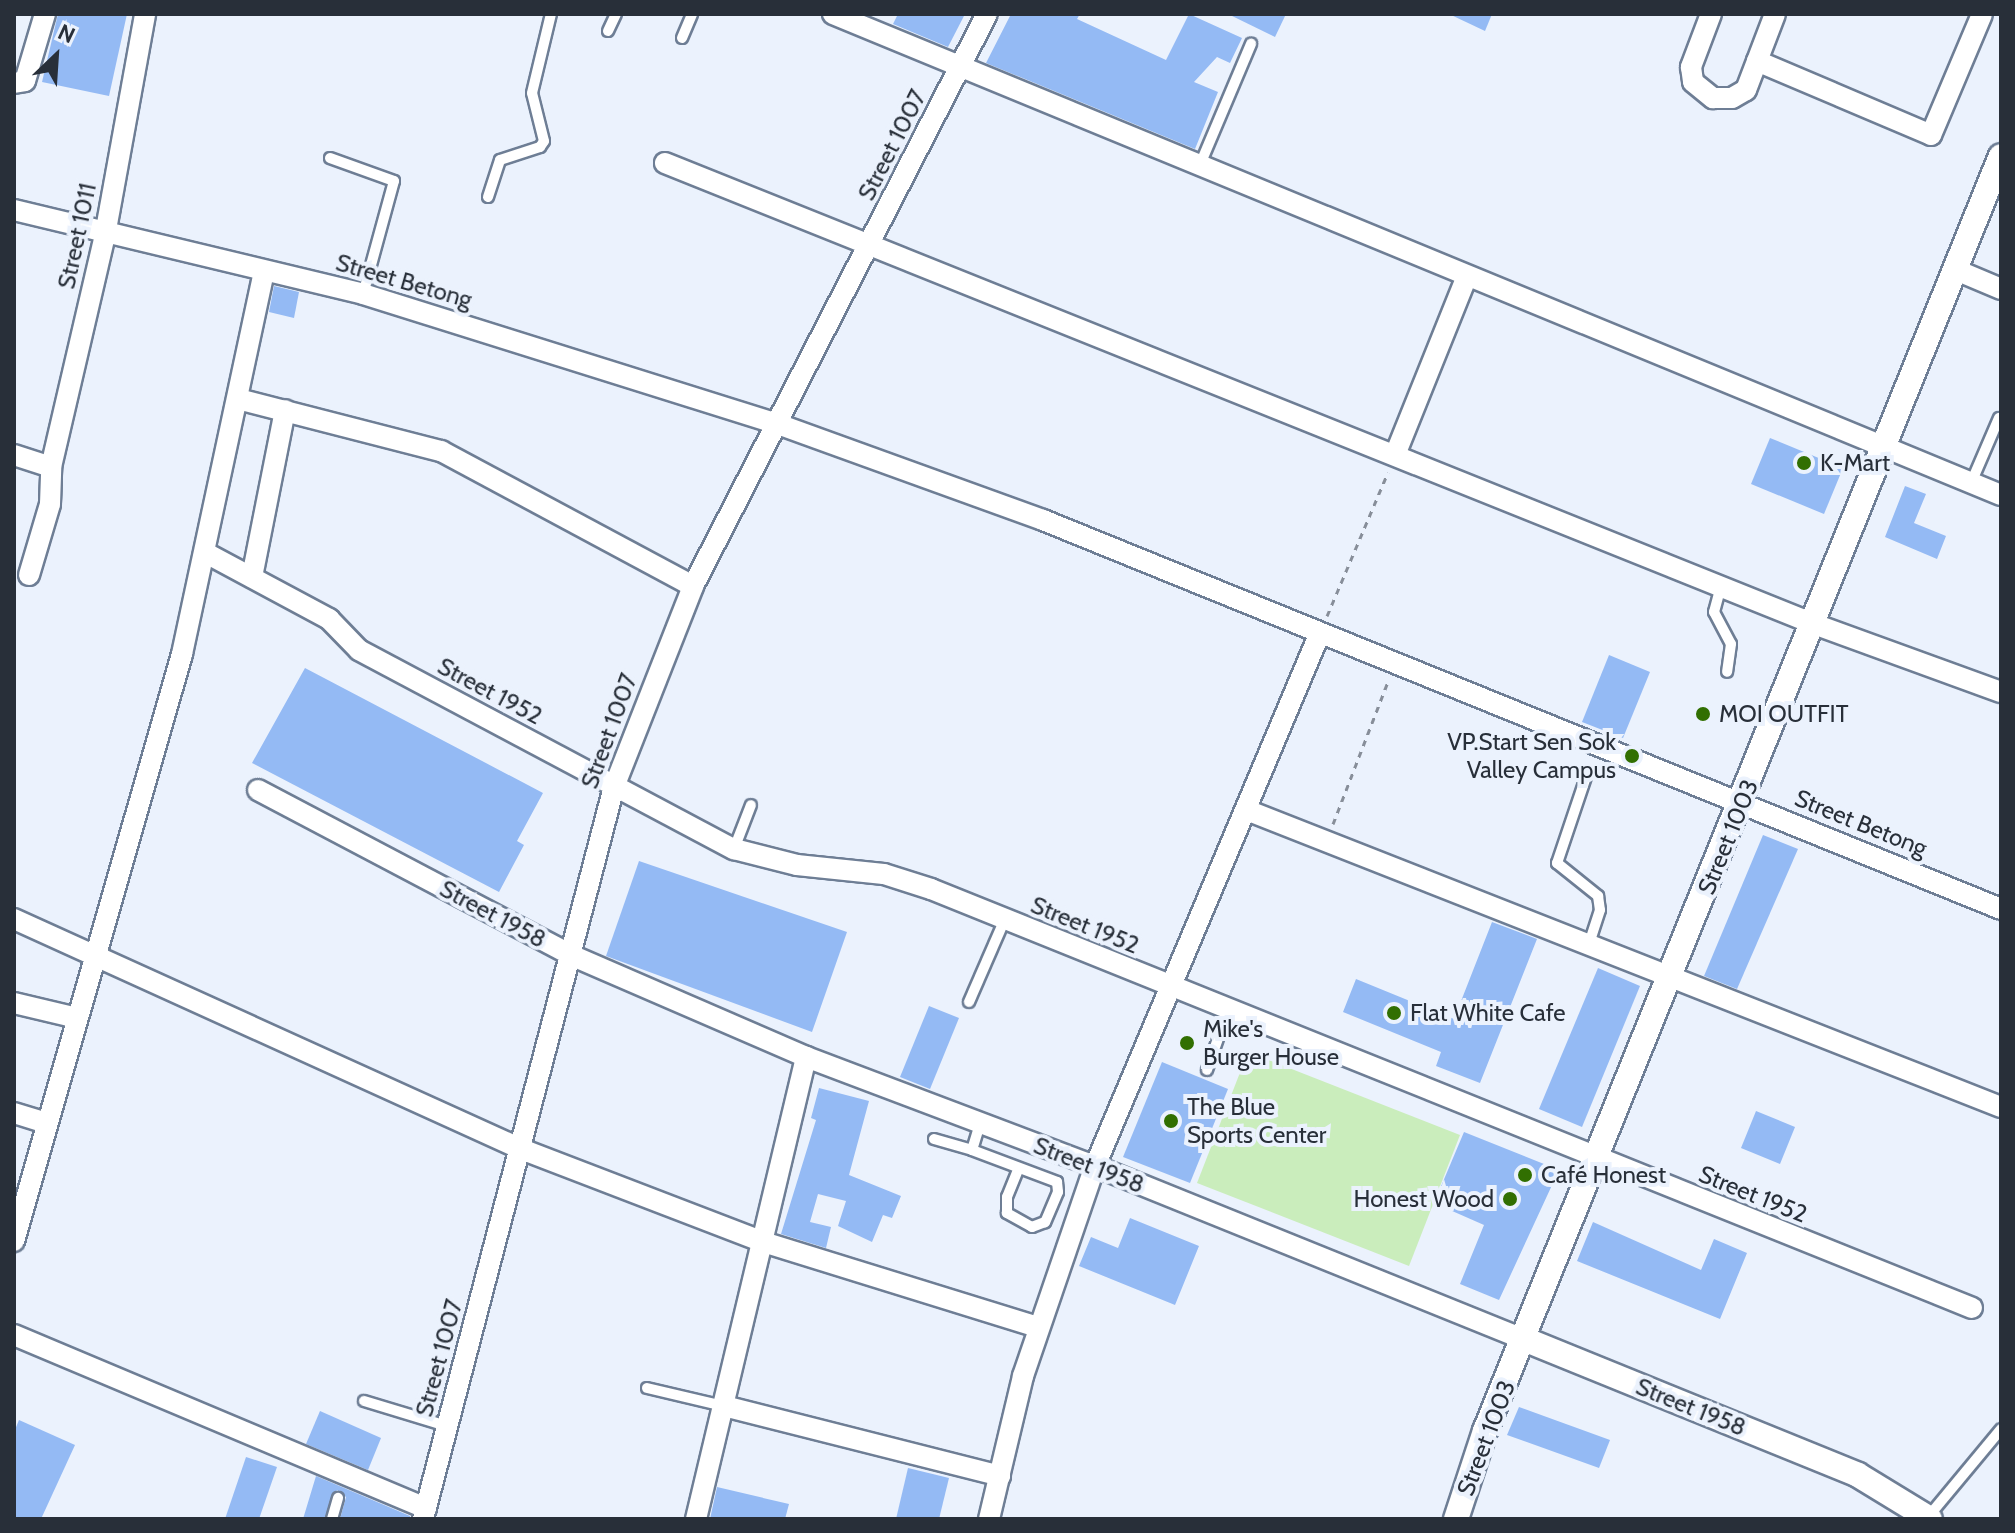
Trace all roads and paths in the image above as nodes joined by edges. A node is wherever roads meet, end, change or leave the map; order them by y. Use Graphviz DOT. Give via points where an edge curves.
graph roads {
  1 [pos="45,14"];
  2 [pos="145,14"];
  3 [pos="551,14"];
  4 [pos="616,14"];
  5 [pos="692,14"];
  6 [pos="833,14"];
  7 [pos="987,14"];
  8 [pos="1711,14"];
  9 [pos="1775,14"];
  10 [pos="1982,14"];
  11 [pos="608,31"];
  12 [pos="682,38"];
  13 [pos="1251,44"];
  14 [pos="1757,61"];
  15 [pos="961,67"];
  16 [pos="14,83"];
  17 [pos="330,158"];
  18 [pos="665,163"];
  19 [pos="1199,168"];
  20 [pos="1998,172"];
  21 [pos="488,197"];
  22 [pos="14,210"];
  23 [pos="105,235"];
  24 [pos="870,245"];
  25 [pos="1956,270"];
  26 [pos="264,272"];
  27 [pos="1467,276"];
  28 [pos="2001,289"];
  29 [pos="363,294"];
  30 [pos="238,399"];
  31 [pos="285,410"];
  32 [pos="1999,418"];
  33 [pos="775,423"];
  34 [pos="1885,449"];
  35 [pos="14,455"];
  36 [pos="1395,455"];
  37 [pos="51,467"];
  38 [pos="1971,483"];
  39 [pos="2001,495"];
  40 [pos="206,553"];
  41 [pos="29,575"];
  42 [pos="252,577"];
  43 [pos="693,586"];
  44 [pos="1721,586"];
  45 [pos="1814,624"];
  46 [pos="1319,635"];
  47 [pos="1394,664"];
  48 [pos="1727,672"];
  49 [pos="2001,692"];
  50 [pos="1586,777"];
  51 [pos="614,787"];
  52 [pos="258,790"];
  53 [pos="1742,802"];
  54 [pos="751,805"];
  55 [pos="1249,811"];
  56 [pos="1325,842"];
  57 [pos="734,849"];
  58 [pos="2001,909"];
  59 [pos="14,919"];
  60 [pos="1004,921"];
  61 [pos="1589,943"];
  62 [pos="96,955"];
  63 [pos="573,956"];
  64 [pos="1671,977"];
  65 [pos="1172,988"];
  66 [pos="969,1002"];
  67 [pos="14,1003"];
  68 [pos="1228,1010"];
  69 [pos="77,1018"];
  70 [pos="806,1057"];
  71 [pos="1207,1070"];
  72 [pos="2001,1107"];
  73 [pos="14,1113"];
  74 [pos="44,1122"];
  75 [pos="980,1123"];
  76 [pos="934,1139"];
  77 [pos="521,1149"];
  78 [pos="972,1150"];
  79 [pos="1598,1160"];
  80 [pos="1095,1166"];
  81 [pos="1019,1168"];
  82 [pos="14,1241"];
  83 [pos="763,1242"];
  84 [pos="1972,1308"];
  85 [pos="1038,1327"];
  86 [pos="14,1335"];
  87 [pos="1526,1340"];
  88 [pos="647,1388"];
  89 [pos="364,1401"];
  90 [pos="724,1406"];
  91 [pos="447,1426"];
  92 [pos="2001,1429"];
  93 [pos="1000,1476"];
  94 [pos="338,1498"];
  95 [pos="424,1513"];
  96 [pos="1461,1517"];
  97 [pos="1929,1518"];
  98 [pos="332,1519"];
  99 [pos="696,1519"];
  100 [pos="989,1519"];
  1 -- 16 [label="street" via="25,81"];
  2 -- 23 [label="street, Street 1011"];
  3 -- 21 [label="lane" via="532,93 544,141 500,160"];
  4 -- 11 [label="lane"];
  5 -- 12 [label="lane"];
  6 -- 15 [label="street"];
  7 -- 15 [label="street, Street 1007"];
  8 -- 14 [label="street" via="1691,67 1700,91 1713,98 1732,98 1746,90"];
  9 -- 14 [label="street"];
  10 -- 14 [label="street" via="1931,135"];
  13 -- 19 [label="lane"];
  15 -- 19 [label="street"];
  15 -- 24 [label="street, Street 1007"];
  17 -- 29 [label="lane" via="394,181"];
  18 -- 24 [label="street"];
  19 -- 27 [label="street"];
  20 -- 25 [label="street, Street 1003"];
  22 -- 23 [label="street, Street Betong"];
  23 -- 26 [label="street, Street Betong"];
  23 -- 37 [label="street, Street 1011"];
  24 -- 33 [label="street, Street 1007"];
  24 -- 36 [label="street"];
  25 -- 28 [label="street"];
  25 -- 34 [label="street, Street 1003"];
  26 -- 29 [label="street, Street Betong"];
  26 -- 30 [label="street"];
  27 -- 34 [label="street"];
  27 -- 36 [label="street"];
  29 -- 33 [label="street, Street Betong"];
  30 -- 31 [label="street"];
  30 -- 40 [label="street"];
  31 -- 42 [label="street"];
  31 -- 43 [label="street" via="441,451"];
  32 -- 38 [label="lane"];
  33 -- 43 [label="street, Street 1007"];
  33 -- 46 [label="street, Street Betong" via="1043,520"];
  34 -- 38 [label="street"];
  34 -- 45 [label="street, Street 1003"];
  35 -- 37 [label="street"];
  36 -- 44 [label="street"];
  36 -- 46 [label="path"];
  37 -- 41 [label="street, Street 1011" via="50,504"];
  38 -- 39 [label="street"];
  40 -- 42 [label="street, Street 1952"];
  40 -- 62 [label="street"];
  42 -- 51 [label="street, Street 1952" via="329,619 359,650"];
  43 -- 51 [label="street, Street 1007"];
  44 -- 45 [label="street"];
  44 -- 48 [label="lane" via="1714,612 1731,644"];
  45 -- 49 [label="street"];
  45 -- 53 [label="street, Street 1003"];
  46 -- 47 [label="street, Street Betong"];
  46 -- 55 [label="street"];
  47 -- 53 [label="street, Street Betong"];
  47 -- 56 [label="path" via="1351,787"];
  50 -- 61 [label="lane" via="1557,863 1598,896 1600,910"];
  51 -- 57 [label="street, Street 1952"];
  51 -- 63 [label="street, Street 1007"];
  52 -- 63 [label="street, Street 1958"];
  53 -- 58 [label="street, Street Betong"];
  53 -- 64 [label="street, Street 1003"];
  54 -- 57 [label="lane"];
  55 -- 56 [label="street"];
  55 -- 65 [label="street"];
  56 -- 61 [label="street"];
  57 -- 60 [label="street, Street 1952" via="797,865 884,874"];
  59 -- 62 [label="street"];
  60 -- 65 [label="street, Street 1952"];
  60 -- 66 [label="lane"];
  61 -- 64 [label="street"];
  62 -- 69 [label="street"];
  62 -- 77 [label="street"];
  63 -- 70 [label="street, Street 1958"];
  63 -- 77 [label="street, Street 1007"];
  64 -- 72 [label="street"];
  64 -- 79 [label="street, Street 1003"];
  65 -- 68 [label="street, Street 1952"];
  65 -- 80 [label="street"];
  67 -- 69 [label="street"];
  68 -- 71 [label="lane"];
  68 -- 79 [label="street, Street 1952"];
  69 -- 74 [label="street"];
  70 -- 75 [label="street, Street 1958"];
  70 -- 83 [label="street"];
  73 -- 74 [label="street"];
  74 -- 82 [label="street" via="41,1152"];
  75 -- 78 [label="lane"];
  75 -- 80 [label="street, Street 1958"];
  76 -- 78 [label="lane"];
  77 -- 83 [label="street"];
  77 -- 91 [label="street, Street 1007"];
  78 -- 81 [label="lane"];
  79 -- 84 [label="street, Street 1952"];
  79 -- 87 [label="street, Street 1003"];
  80 -- 85 [label="street"];
  80 -- 87 [label="street, Street 1958"];
  81 -- 81 [label="lane" via="1007,1197 1007,1213 1032,1227 1045,1222 1059,1186"];
  83 -- 85 [label="street"];
  83 -- 90 [label="street"];
  85 -- 93 [label="street"];
  86 -- 95 [label="street"];
  87 -- 96 [label="street, Street 1003" via="1485,1431"];
  87 -- 97 [label="street, Street 1958" via="1858,1475"];
  88 -- 90 [label="lane"];
  89 -- 91 [label="lane"];
  90 -- 93 [label="street"];
  90 -- 99 [label="street"];
  91 -- 95 [label="street, Street 1007"];
  92 -- 97 [label="lane"];
  93 -- 100 [label="street"];
  94 -- 98 [label="lane"];
}
